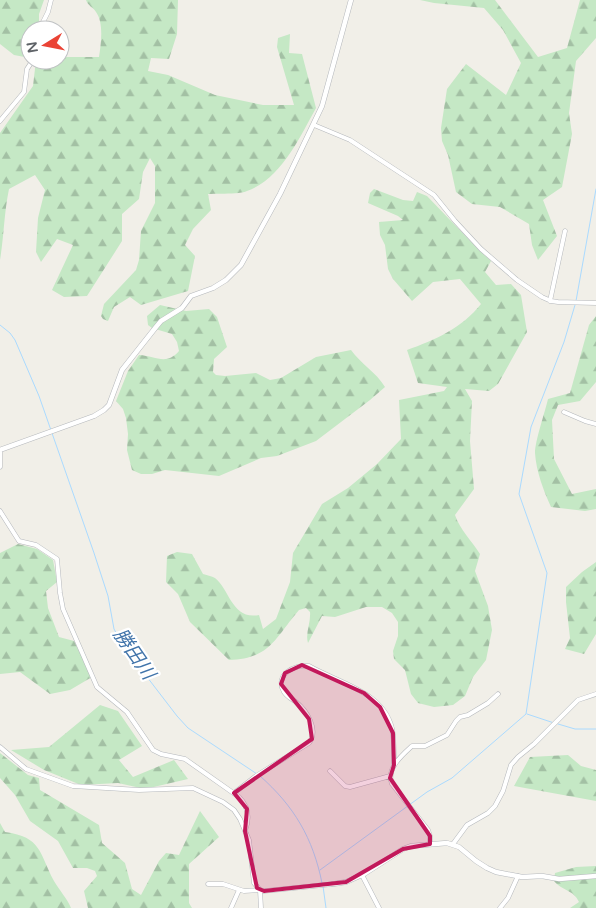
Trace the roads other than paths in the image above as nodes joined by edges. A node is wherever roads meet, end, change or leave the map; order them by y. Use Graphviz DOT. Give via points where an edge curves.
graph roads {
  1 [pos="51,0"];
  2 [pos="351,0"];
  3 [pos="44,20"];
  4 [pos="27,70"];
  5 [pos="0,121"];
  6 [pos="314,125"];
  7 [pos="565,231"];
  8 [pos="550,301"];
  9 [pos="596,303"];
  10 [pos="564,412"];
  11 [pos="596,424"];
  12 [pos="0,451"];
  13 [pos="0,468"];
  14 [pos="0,511"];
  15 [pos="498,694"];
  16 [pos="596,694"];
  17 [pos="0,747"];
  18 [pos="394,765"];
  19 [pos="330,771"];
  20 [pos="390,776"];
  21 [pos="234,793"];
  22 [pos="245,831"];
  23 [pos="430,844"];
  24 [pos="453,844"];
  25 [pos="362,875"];
  26 [pos="518,876"];
  27 [pos="596,876"];
  28 [pos="208,884"];
  29 [pos="333,884"];
  30 [pos="239,890"];
  31 [pos="260,890"];
  32 [pos="231,908"];
  33 [pos="260,908"];
  34 [pos="378,908"];
  35 [pos="500,908"];
  1 -- 3 [label="street"];
  2 -- 6 [label="street"];
  4 -- 5 [label="street" via="24,92"];
  6 -- 8 [label="street" via="350,140 434,195 481,248 517,280"];
  6 -- 12 [label="street" via="241,265 226,280 191,296 182,308 161,321 122,370 104,410"];
  7 -- 8 [label="street"];
  8 -- 9 [label="street"];
  10 -- 11 [label="street"];
  12 -- 13 [label="street"];
  14 -- 21 [label="street" via="19,541 36,545 57,559 63,609 97,687 127,712 153,750 185,759"];
  15 -- 18 [label="street" via="488,703 460,717 447,736 425,746 412,746"];
  16 -- 24 [label="street" via="578,700 518,757 511,765 495,806 467,825"];
  17 -- 22 [label="street" via="26,769 73,786 139,790 193,788 234,810"];
  18 -- 20 [label="street"];
  18 -- 21 [label="street" via="393,733 380,707 364,693 309,666 295,666 285,673 281,684 284,692 309,719 312,739"];
  19 -- 20 [label="street" via="341,785 350,787"];
  20 -- 23 [label="street" via="392,784 428,830"];
  21 -- 22 [label="street" via="247,809"];
  22 -- 31 [label="street" via="254,884"];
  23 -- 24 [label="street"];
  23 -- 25 [label="street" via="403,849"];
  24 -- 26 [label="street" via="487,868"];
  25 -- 29 [label="street"];
  25 -- 34 [label="street"];
  26 -- 27 [label="street" via="559,879"];
  26 -- 35 [label="street"];
  28 -- 30 [label="street" via="223,884"];
  29 -- 31 [label="street"];
  30 -- 31 [label="street"];
  30 -- 32 [label="street"];
  31 -- 33 [label="street"];
}
